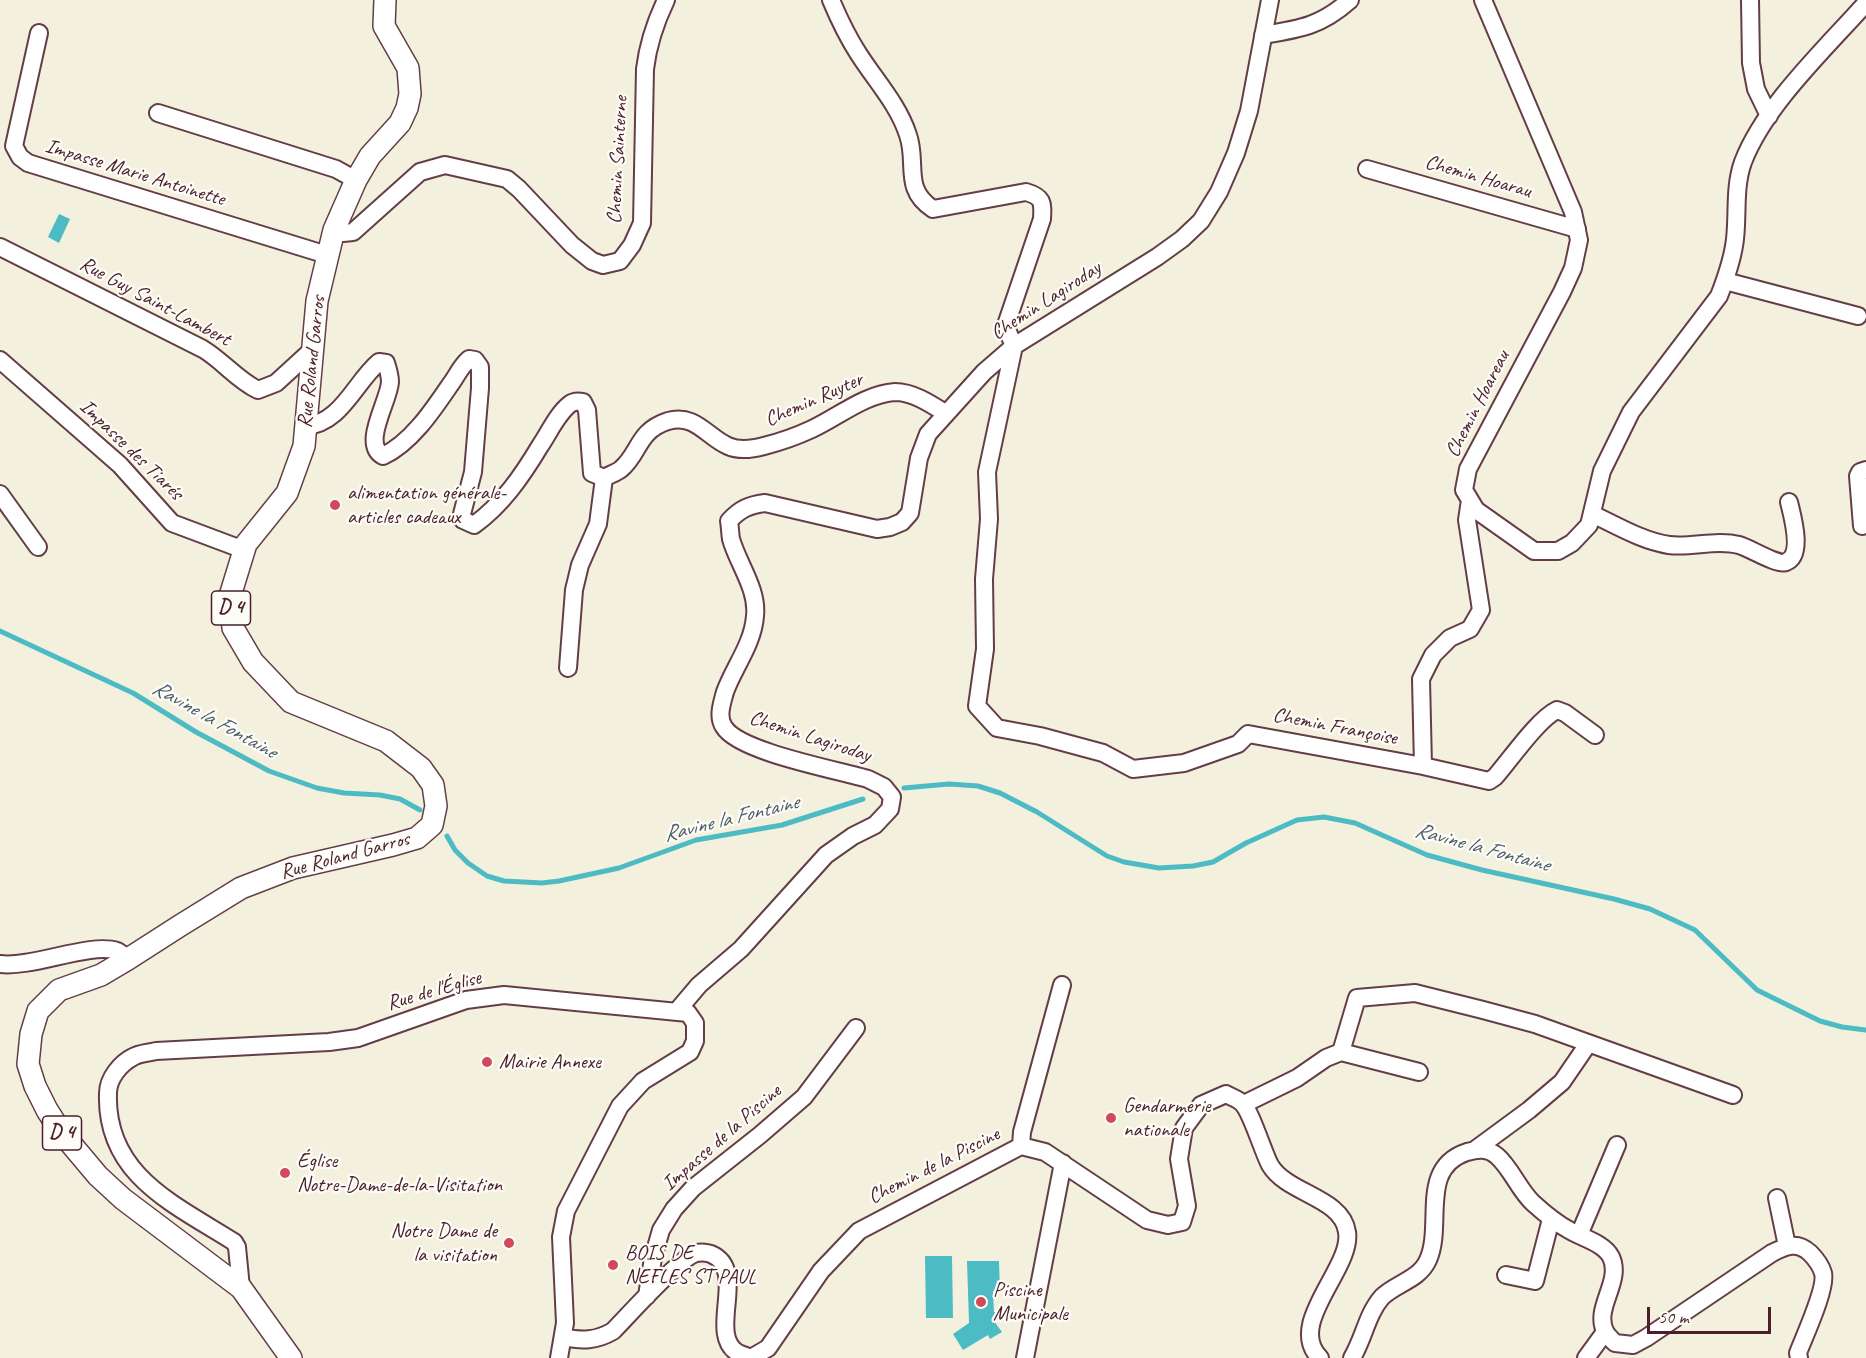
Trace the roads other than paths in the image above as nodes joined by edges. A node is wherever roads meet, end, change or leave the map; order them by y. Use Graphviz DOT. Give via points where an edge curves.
graph roads {
  1 [pos="385,0"];
  2 [pos="666,0"];
  3 [pos="831,0"];
  4 [pos="1270,0"];
  5 [pos="1350,0"];
  6 [pos="1483,0"];
  7 [pos="1750,0"];
  8 [pos="1866,3"];
  9 [pos="39,33"];
  10 [pos="1263,35"];
  11 [pos="158,113"];
  12 [pos="1769,116"];
  13 [pos="1367,169"];
  14 [pos="356,180"];
  15 [pos="1577,229"];
  16 [pos="334,230"];
  17 [pos="0,247"];
  18 [pos="327,255"];
  19 [pos="1725,281"];
  20 [pos="1858,316"];
  21 [pos="1014,346"];
  22 [pos="311,351"];
  23 [pos="0,360"];
  24 [pos="945,413"];
  25 [pos="305,426"];
  26 [pos="1866,470"];
  27 [pos="604,478"];
  28 [pos="0,494"];
  29 [pos="1470,500"];
  30 [pos="1789,502"];
  31 [pos="1592,514"];
  32 [pos="1862,526"];
  33 [pos="38,548"];
  34 [pos="244,550"];
  35 [pos="568,668"];
  36 [pos="1595,735"];
  37 [pos="1423,766"];
  38 [pos="128,959"];
  39 [pos="0,964"];
  40 [pos="1062,985"];
  41 [pos="677,1011"];
  42 [pos="856,1028"];
  43 [pos="1588,1044"];
  44 [pos="1341,1052"];
  45 [pos="1419,1072"];
  46 [pos="1733,1095"];
  47 [pos="1244,1104"];
  48 [pos="1617,1145"];
  49 [pos="1021,1146"];
  50 [pos="1476,1149"];
  51 [pos="1063,1163"];
  52 [pos="1777,1198"];
  53 [pos="1551,1219"];
  54 [pos="1579,1235"];
  55 [pos="1787,1246"];
  56 [pos="1506,1275"];
  57 [pos="241,1288"];
  58 [pos="647,1296"];
  59 [pos="1605,1332"];
  60 [pos="563,1337"];
  61 [pos="291,1358"];
  62 [pos="559,1358"];
  63 [pos="1025,1358"];
  64 [pos="1320,1358"];
  65 [pos="1352,1358"];
  66 [pos="1586,1358"];
  67 [pos="1799,1358"];
  1 -- 14 [label="main road, Rue Roland Garros / D 4" via="384,26 408,68 410,94 400,123 370,156"];
  2 -- 16 [label="street, Chemin Sainterne" via="647,49 642,223 620,261 603,265 592,261 507,179 445,165 420,172 353,232"];
  3 -- 21 [label="street" via="858,53 901,114 910,138 916,193 924,203 933,209 1026,192 1037,195 1043,204 1042,219 1007,322"];
  4 -- 10 [label="street, Chemin Lagiroday"];
  5 -- 10 [label="street" via="1337,12 1303,29"];
  6 -- 15 [label="street, Chemin Hoareau"];
  7 -- 12 [label="street" via="1751,63 1756,88"];
  8 -- 12 [label="street"];
  9 -- 18 [label="street, Impasse Marie Antoinette" via="14,146 20,157 28,163"];
  10 -- 21 [label="street, Chemin Lagiroday" via="1249,111 1236,153 1201,220 1157,257"];
  11 -- 14 [label="street" via="336,169"];
  12 -- 19 [label="street" via="1743,163 1735,201 1735,239"];
  13 -- 15 [label="street, Chemin Hoarau"];
  14 -- 16 [label="main road, Rue Roland Garros / D 4"];
  15 -- 29 [label="street, Chemin Hoareau" via="1579,240 1573,268 1468,469 1464,490"];
  16 -- 18 [label="main road, Rue Roland Garros / D 4"];
  17 -- 22 [label="street, Rue Guy Saint-Lambert" via="218,357 244,383 258,390 276,383"];
  18 -- 22 [label="main road, Rue Roland Garros / D 4"];
  19 -- 20 [label="street"];
  19 -- 31 [label="street" via="1719,296 1631,412 1602,471"];
  21 -- 24 [label="street, Chemin Lagiroday"];
  21 -- 37 [label="street, Chemin Françoise" via="987,472 986,649 977,706 997,728 1103,753 1133,769 1184,763 1238,744 1248,734"];
  22 -- 25 [label="main road, Rue Roland Garros / D 4"];
  23 -- 34 [label="street, Impasse des Tiarés" via="120,465 172,523"];
  24 -- 27 [label="street, Chemin Ruyter" via="915,396 897,392 878,395 811,430 744,450 729,447 702,426 687,420 669,421 642,437 621,469"];
  24 -- 41 [label="street, Chemin Lagiroday" via="928,434 919,458 910,513 902,522 877,529 765,503 739,511 729,521 731,539 754,598 755,615 752,632 720,711 724,727 738,739 764,750 868,779 884,787 892,797 890,809 875,825 826,855 741,949 699,985"];
  25 -- 27 [label="street" via="326,421 367,372 379,362 386,363 390,384 374,448 383,456 391,453 436,405 461,367 469,359 475,360 480,368 480,388 473,472 463,520 474,525 489,514 508,494 557,419 577,401 583,402 587,410 592,473"];
  25 -- 34 [label="main road, Rue Roland Garros / D 4" via="304,446 287,494"];
  26 -- 32 [label="street" via="1858,476"];
  27 -- 35 [label="street" via="598,525 580,565 574,590"];
  28 -- 33 [label="street"];
  29 -- 31 [label="street" via="1476,510 1534,550 1558,551 1572,543 1589,525"];
  29 -- 37 [label="street, Chemin Françoise" via="1467,520 1481,610 1470,629 1450,638 1433,655 1421,680"];
  30 -- 31 [label="street" via="1796,540 1793,557 1778,563 1739,545 1670,545"];
  34 -- 38 [label="main road, Rue Roland Garros / D 4" via="230,596 233,628 253,662 291,702 386,741 421,768 434,785 436,806 432,825 417,838 293,867 241,888"];
  36 -- 37 [label="street" via="1557,710 1489,781"];
  38 -- 39 [label="street" via="117,951 97,950"];
  38 -- 57 [label="main road, Rue Roland Garros / D 4" via="100,975 59,990 38,1011 28,1064 35,1086 61,1132 98,1176"];
  40 -- 49 [label="street"];
  41 -- 57 [label="street, Rue de l'Église" via="504,995 466,1000 358,1038 135,1056 120,1067 108,1086 107,1113 113,1138 135,1173 184,1213 234,1242"];
  41 -- 60 [label="street" via="688,1013 695,1023 695,1041 690,1052 643,1081 620,1106 566,1210 561,1237"];
  42 -- 58 [label="street, Impasse de la Piscine" via="804,1097 693,1188 674,1209 661,1230 652,1258"];
  43 -- 44 [label="street" via="1535,1024 1415,993 1358,998"];
  43 -- 46 [label="street"];
  43 -- 50 [label="street" via="1562,1082"];
  44 -- 45 [label="street"];
  44 -- 47 [label="street"];
  47 -- 51 [label="street, Chemin de la Piscine" via="1227,1094 1201,1105 1184,1128 1179,1159 1187,1206 1182,1222 1168,1225 1147,1220"];
  47 -- 64 [label="street" via="1271,1166 1281,1177 1335,1210 1345,1222 1346,1249 1313,1317 1310,1335"];
  48 -- 54 [label="street"];
  49 -- 51 [label="street, Chemin de la Piscine" via="1045,1152"];
  49 -- 58 [label="street, Chemin de la Piscine" via="859,1232 821,1271 768,1348 751,1358 737,1352 726,1336 728,1279 722,1262 710,1253 696,1253"];
  50 -- 53 [label="street" via="1498,1156 1530,1201"];
  50 -- 65 [label="street" via="1444,1166 1436,1187 1433,1242 1427,1262 1411,1280 1384,1296 1370,1314"];
  51 -- 63 [label="street"];
  52 -- 55 [label="street"];
  53 -- 54 [label="street"];
  53 -- 56 [label="street" via="1535,1281"];
  54 -- 59 [label="street" via="1611,1257 1614,1269 1602,1318"];
  55 -- 59 [label="street" via="1633,1345 1615,1343"];
  55 -- 67 [label="street" via="1804,1247 1824,1274"];
  57 -- 61 [label="main road, D 4"];
  58 -- 60 [label="street, Chemin de la Piscine" via="602,1338"];
  59 -- 66 [label="street"];
  60 -- 62 [label="street"];
}
